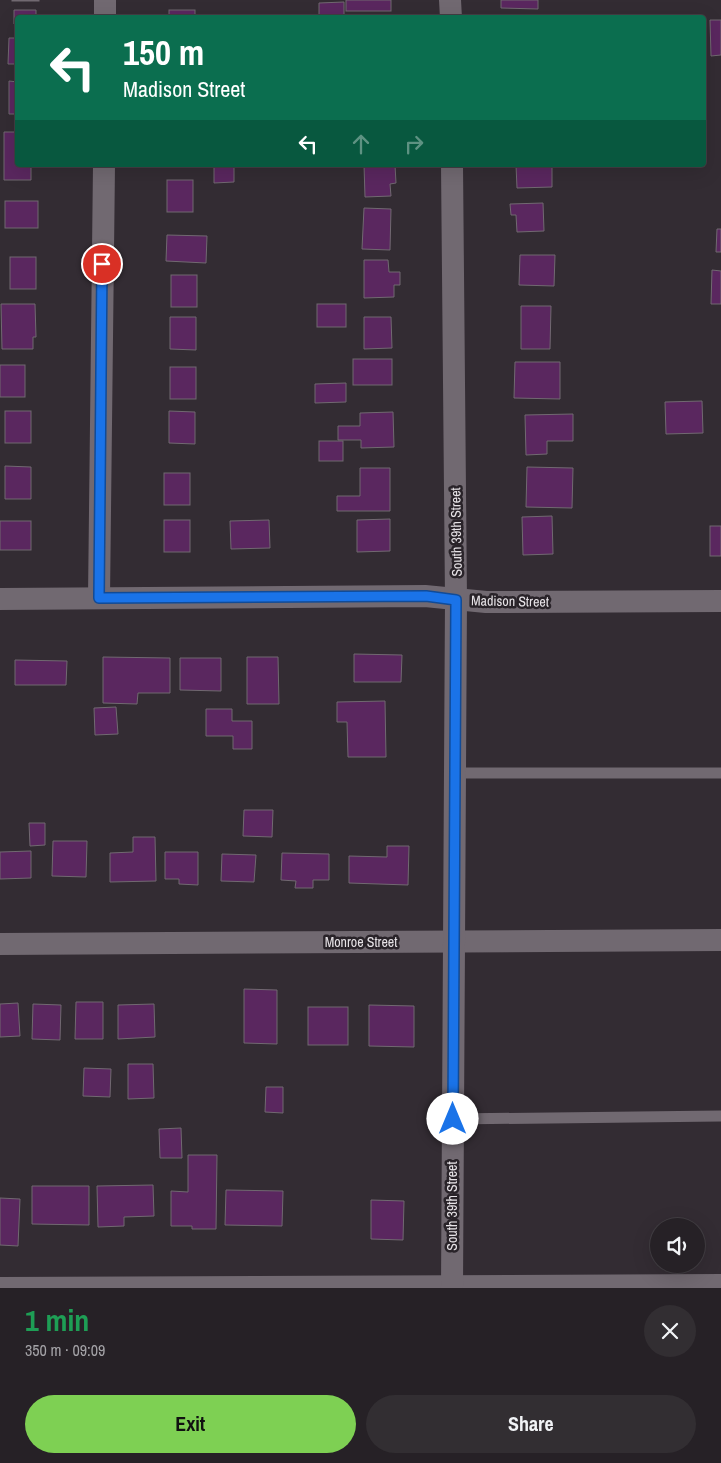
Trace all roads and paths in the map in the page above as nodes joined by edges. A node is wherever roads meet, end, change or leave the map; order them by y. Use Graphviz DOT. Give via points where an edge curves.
graph roads {
  1 [pos="105,0"];
  2 [pos="450,0"];
  3 [pos="105,15"];
  4 [pos="450,15"];
  5 [pos="104,167"];
  6 [pos="452,167"];
  7 [pos="99,598"];
  8 [pos="0,599"];
  9 [pos="456,600"];
  10 [pos="721,600"];
  11 [pos="455,773"];
  12 [pos="721,773"];
  13 [pos="721,940"];
  14 [pos="454,942"];
  15 [pos="0,944"];
  16 [pos="721,1116"];
  17 [pos="453,1119"];
  18 [pos="721,1285"];
  19 [pos="452,1287"];
  20 [pos="0,1288"];
  1 -- 3 [label="street"];
  2 -- 4 [label="street"];
  5 -- 7 [label="street"];
  6 -- 9 [label="street, South 39th Street"];
  7 -- 8 [label="street, Madison Street"];
  7 -- 9 [label="street, Madison Street" via="426,596"];
  9 -- 10 [label="street, Madison Street"];
  9 -- 11 [label="street, South 39th Street"];
  11 -- 12 [label="lane"];
  11 -- 14 [label="street, South 39th Street"];
  13 -- 14 [label="street, Monroe Street"];
  14 -- 15 [label="street, Monroe Street"];
  14 -- 17 [label="street, South 39th Street"];
  16 -- 17 [label="lane"];
  17 -- 19 [label="street, South 39th Street"];
  18 -- 19 [label="street"];
  19 -- 20 [label="street"];
}
